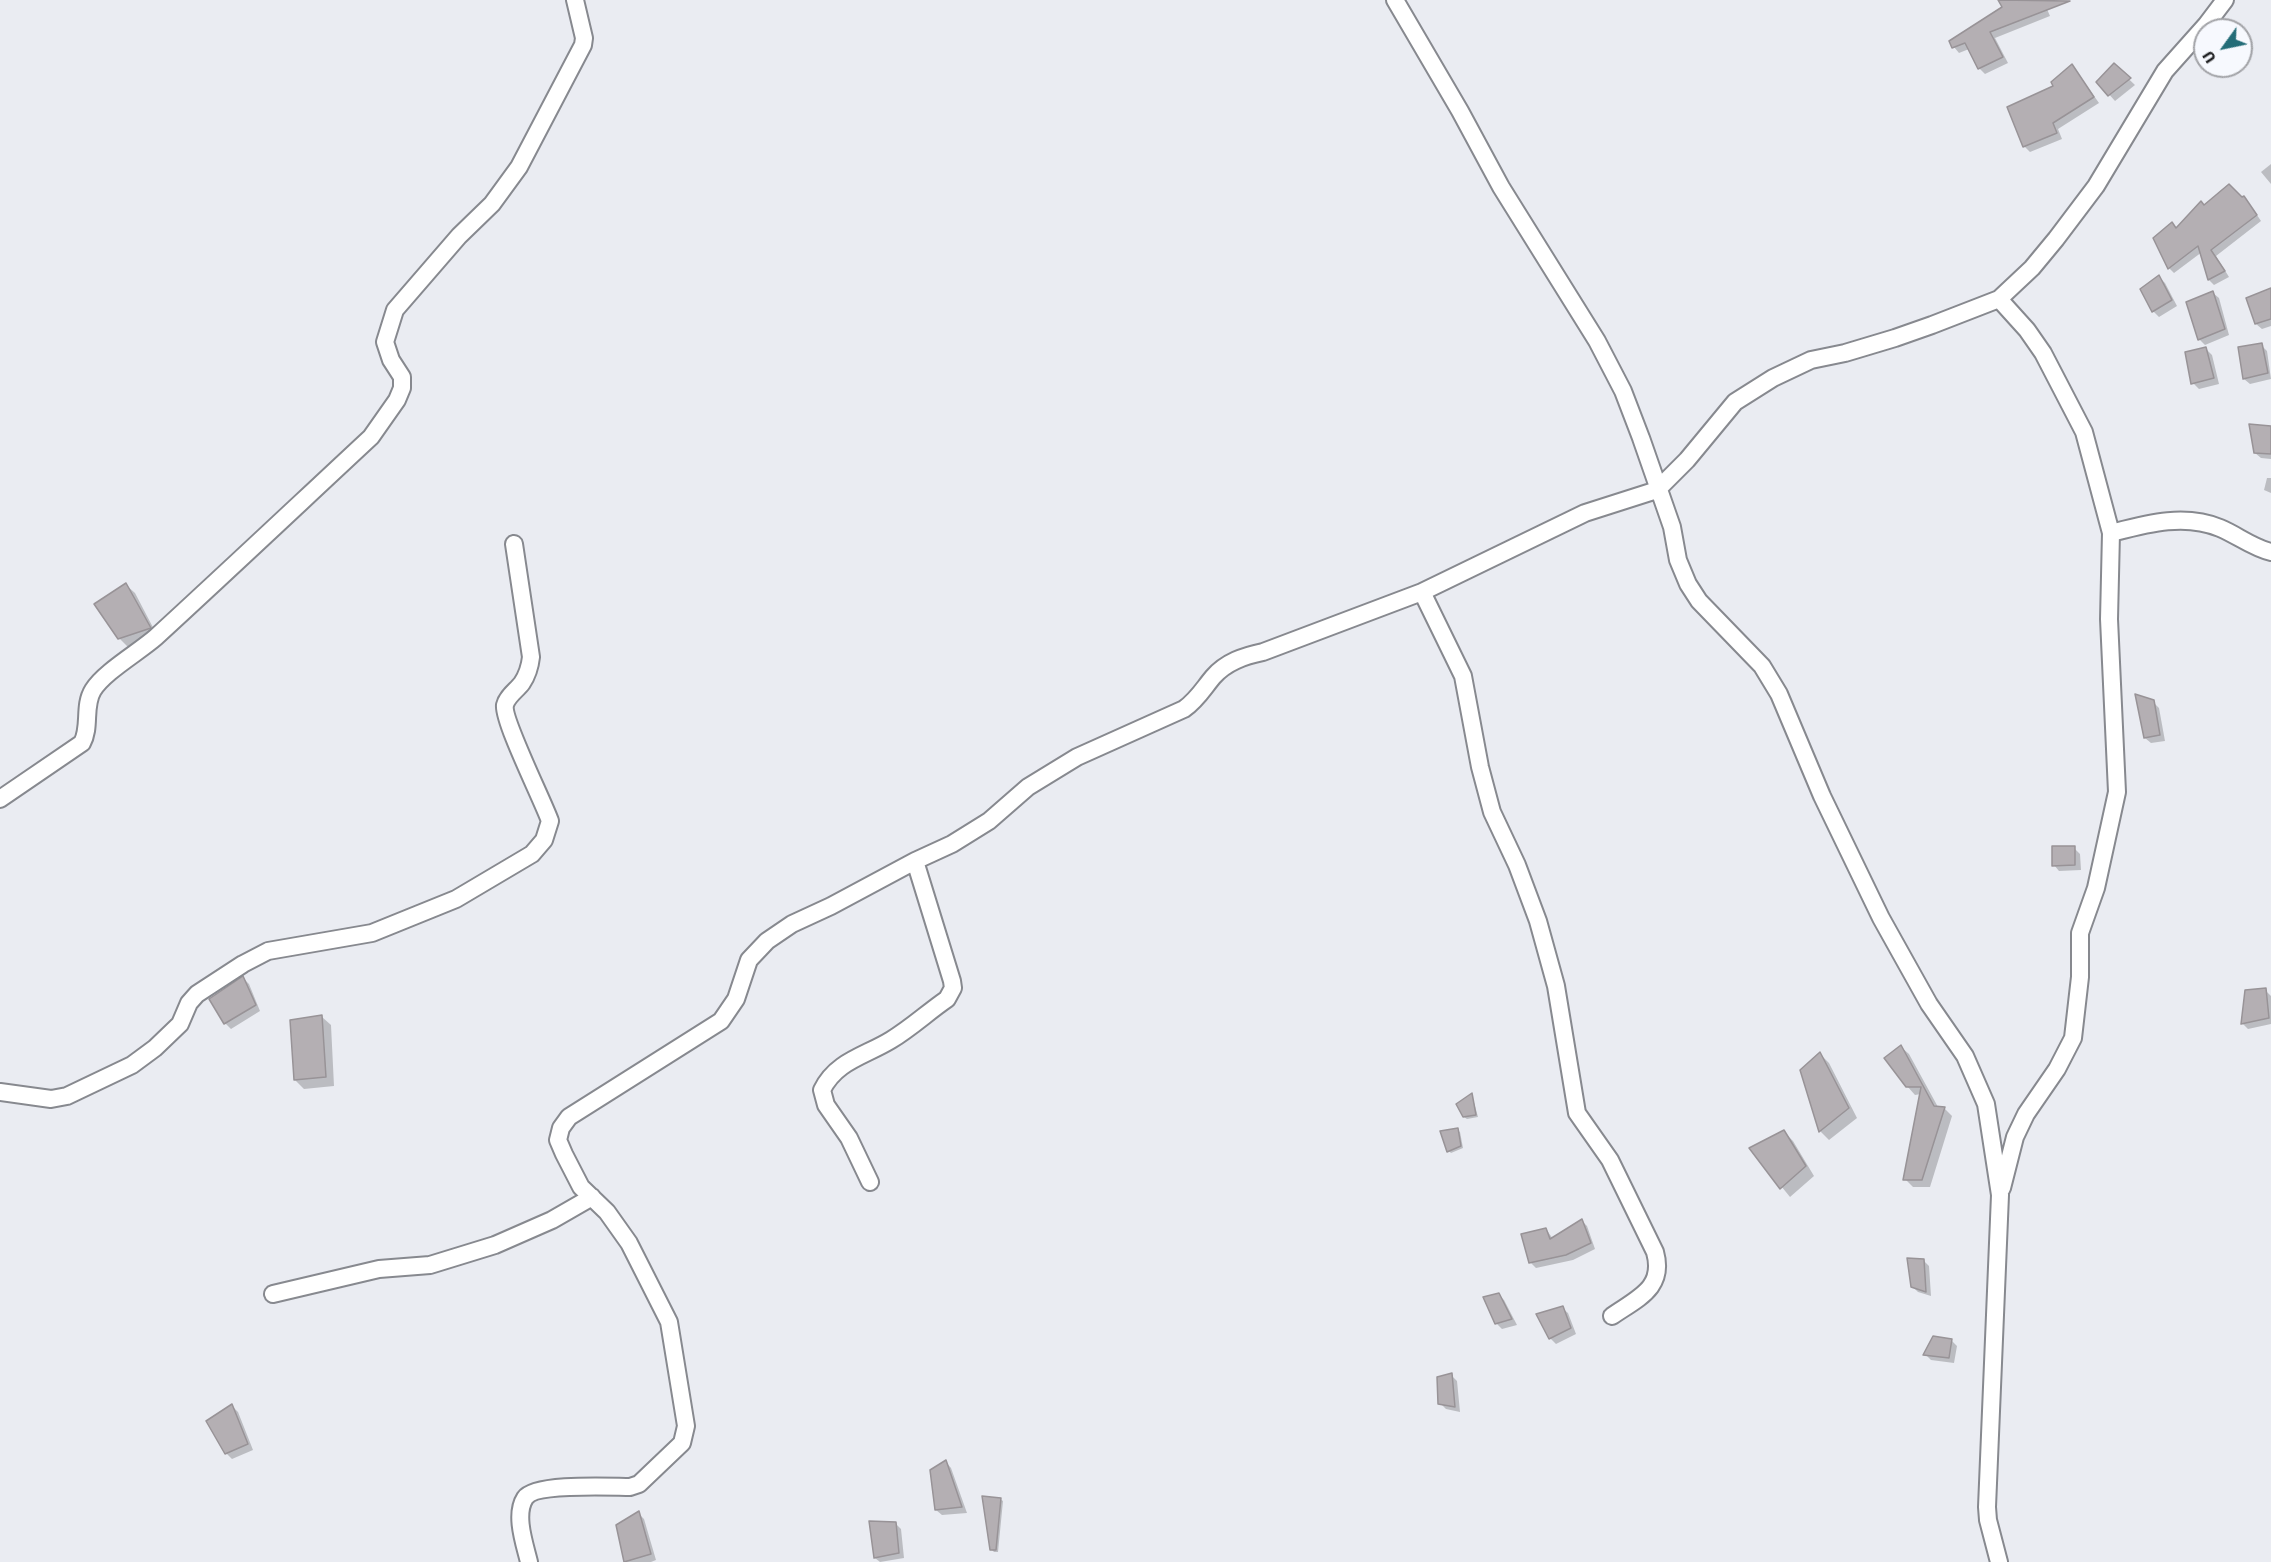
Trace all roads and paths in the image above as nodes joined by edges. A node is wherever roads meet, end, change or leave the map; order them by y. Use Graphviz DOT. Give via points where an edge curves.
graph roads {
  1 [pos="575,0"];
  2 [pos="1395,0"];
  3 [pos="2225,0"];
  4 [pos="1999,299"];
  5 [pos="1657,490"];
  6 [pos="2110,533"];
  7 [pos="514,544"];
  8 [pos="2271,552"];
  9 [pos="1422,592"];
  10 [pos="0,799"];
  11 [pos="915,861"];
  12 [pos="0,1092"];
  13 [pos="870,1182"];
  14 [pos="2000,1195"];
  15 [pos="592,1197"];
  16 [pos="273,1294"];
  17 [pos="1612,1316"];
  18 [pos="529,1562"];
  19 [pos="1999,1562"];
  1 -- 10 [label="street" via="584,45 519,167 492,204 395,310 385,342 402,377 402,388 371,437 154,639 99,682 89,700 87,734 82,743"];
  2 -- 5 [label="street" via="1501,187 1597,341 1623,391"];
  3 -- 4 [label="street" via="2165,71 2096,186 2056,239"];
  4 -- 5 [label="street" via="1914,332 1811,360 1773,378 1736,402"];
  4 -- 6 [label="street" via="2043,353 2084,432"];
  5 -- 9 [label="street" via="1585,513"];
  5 -- 14 [label="street" via="1688,585 1704,608 1762,666 1779,694 1822,796 1881,918 1929,1004 1965,1056 1986,1104"];
  6 -- 8 [label="street" via="2186,520 2218,527"];
  6 -- 14 [label="street" via="2109,620 2117,792 2096,888 2080,933 2073,1038 2015,1137"];
  7 -- 12 [label="street" via="531,657 529,670 507,700 505,709 550,821 544,840 532,854 456,899 372,933 268,951 243,964 197,994 180,1024 155,1048 132,1065 68,1096 51,1099"];
  9 -- 11 [label="street" via="1228,664 1184,709 1077,757 1028,787 989,821"];
  9 -- 17 [label="street" via="1462,676 1492,812 1538,921 1556,986 1577,1113 1610,1161 1655,1252 1658,1265 1653,1286"];
  11 -- 13 [label="street" via="952,981 951,993 891,1040 842,1065 822,1090 826,1105 849,1138"];
  11 -- 15 [label="street" via="792,924 767,941 749,960 736,999 722,1020 568,1117 558,1140 581,1186"];
  14 -- 19 [label="street" via="1987,1507"];
  15 -- 16 [label="street" via="495,1245 430,1265 379,1269"];
  15 -- 18 [label="street" via="629,1243 669,1322 686,1426 682,1443 639,1484 564,1487 527,1495 520,1518"];
}
